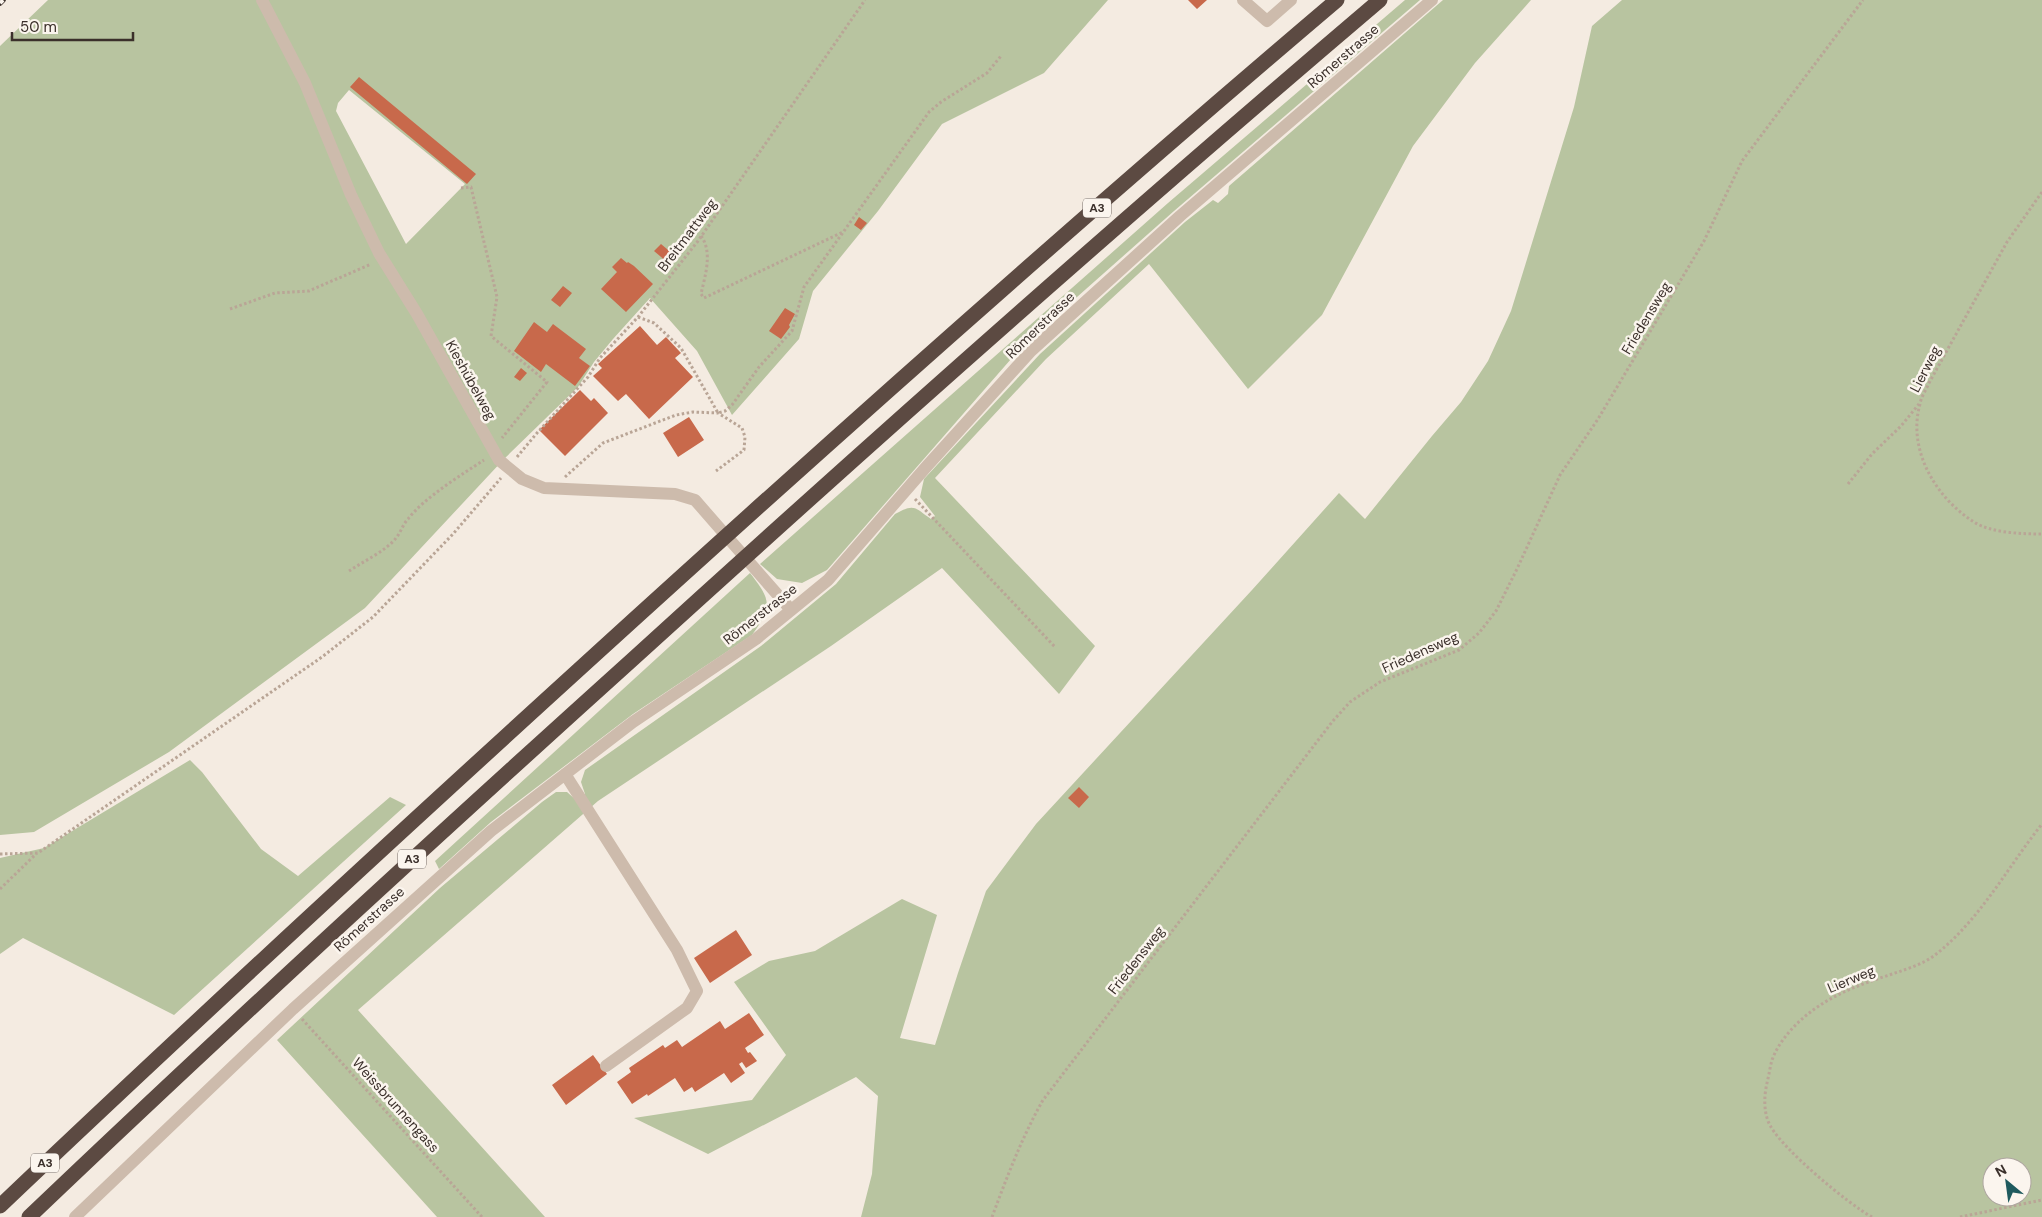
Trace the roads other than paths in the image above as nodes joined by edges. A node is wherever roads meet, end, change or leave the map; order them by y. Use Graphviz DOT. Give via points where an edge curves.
graph roads {
  1 [pos="262,0"];
  2 [pos="1243,0"];
  3 [pos="1291,0"];
  4 [pos="1337,0"];
  5 [pos="1380,0"];
  6 [pos="1432,0"];
  7 [pos="791,610"];
  8 [pos="565,774"];
  9 [pos="606,1066"];
  10 [pos="0,1206"];
  11 [pos="28,1217"];
  12 [pos="75,1217"];
  1 -- 7 [label="street, Kieshübelweg" via="305,83 351,195 382,258 499,460 522,479 544,488 676,494 695,500"];
  2 -- 3 [label="street" via="1267,21"];
  4 -- 10 [label="highway, A3" via="968,320 704,556 409,824"];
  5 -- 11 [label="highway, A3" via="1036,298 723,576 411,860"];
  6 -- 7 [label="street, Römerstrasse" via="1180,216 1031,351 828,580"];
  7 -- 8 [label="street, Römerstrasse" via="756,639 633,722"];
  8 -- 9 [label="street" via="677,950 697,991 687,1008"];
  8 -- 12 [label="street, Römerstrasse" via="491,831 294,1009"];
}
